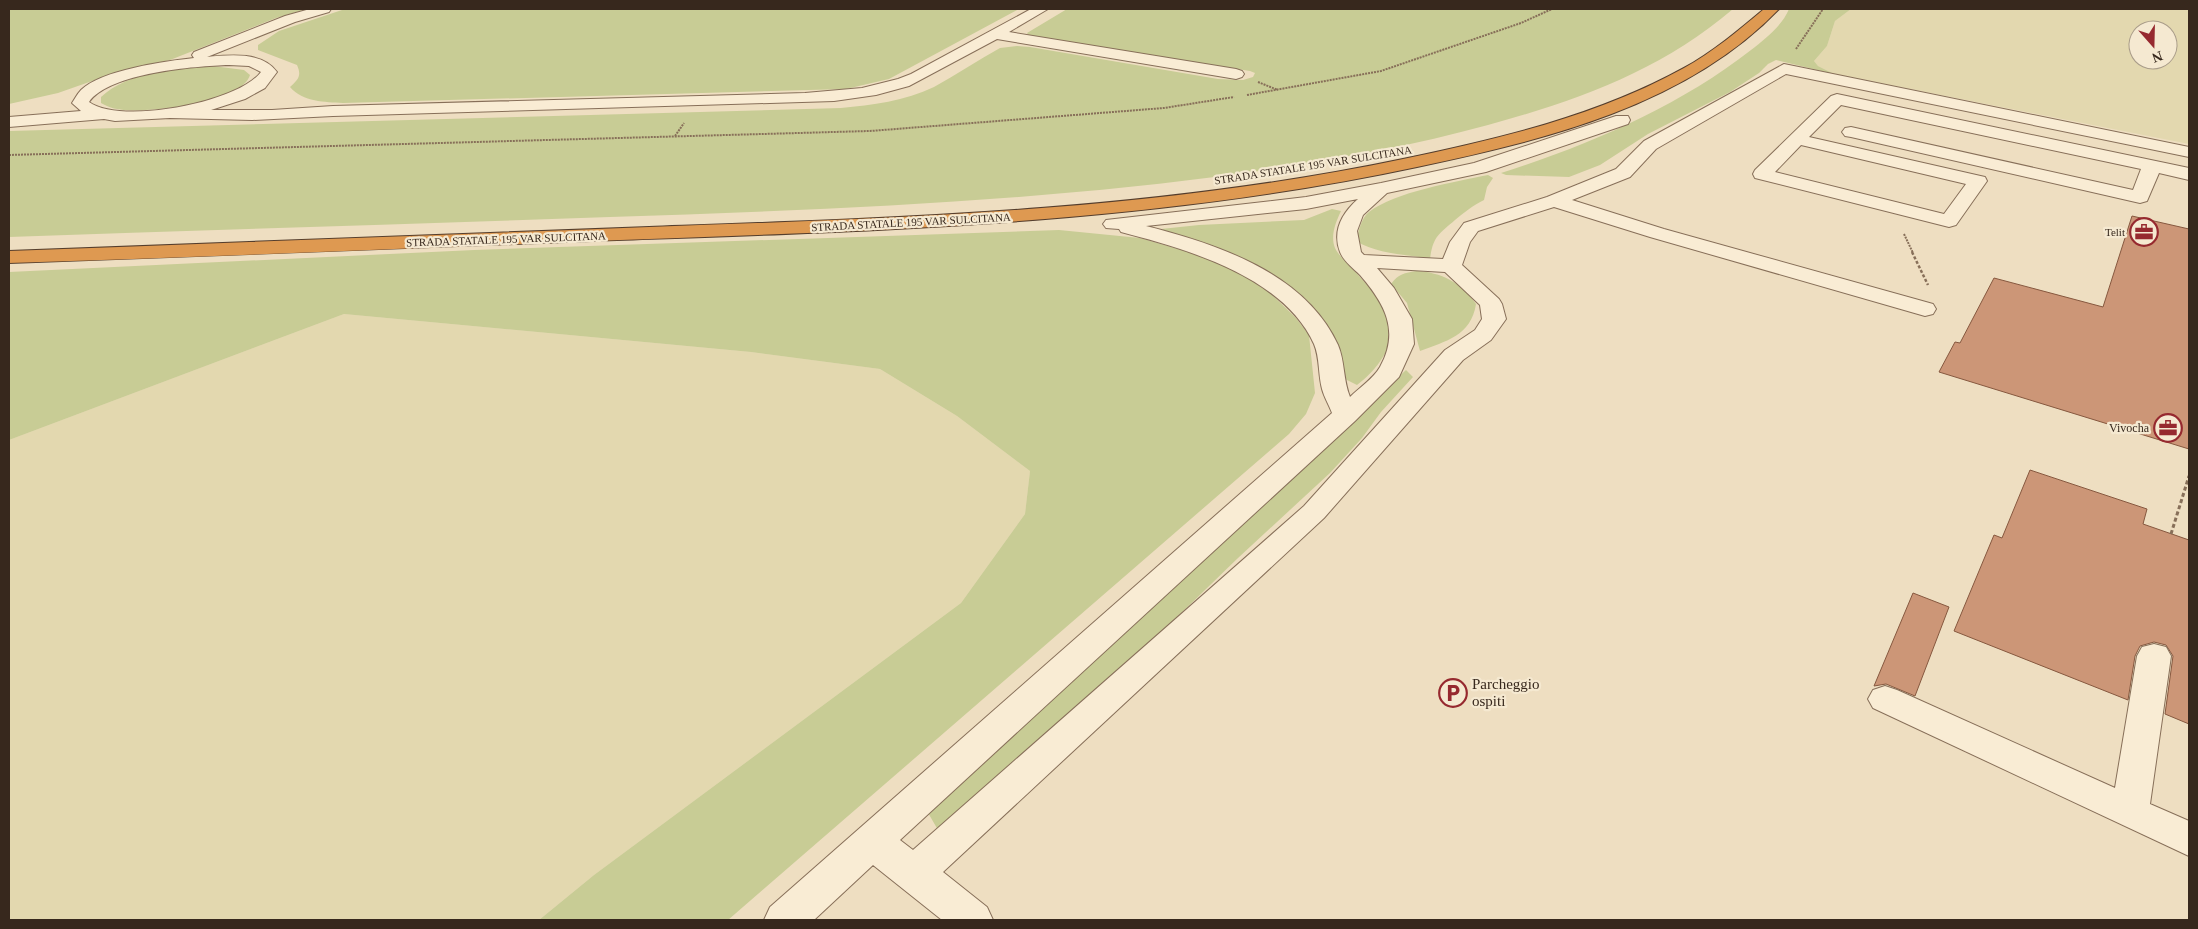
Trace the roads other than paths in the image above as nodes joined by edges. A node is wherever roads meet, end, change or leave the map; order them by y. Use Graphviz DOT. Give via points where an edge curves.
graph roads {
  1 [pos="324,9"];
  2 [pos="1041,9"];
  3 [pos="1747,9"];
  4 [pos="1772,9"];
  5 [pos="994,34"];
  6 [pos="244,38"];
  7 [pos="1720,52"];
  8 [pos="252,63"];
  9 [pos="152,69"];
  10 [pos="1236,74"];
  11 [pos="268,77"];
  12 [pos="84,96"];
  13 [pos="66,99"];
  14 [pos="38,104"];
  15 [pos="9,109"];
  16 [pos="333,111"];
  17 [pos="171,113"];
  18 [pos="100,114"];
  19 [pos="1622,120"];
  20 [pos="9,122"];
  21 [pos="1813,124"];
  22 [pos="1797,139"];
  23 [pos="2189,152"];
  24 [pos="2152,166"];
  25 [pos="2189,174"];
  26 [pos="1381,189"];
  27 [pos="1554,201"];
  28 [pos="920,223"];
  29 [pos="1112,224"];
  30 [pos="9,242"];
  31 [pos="9,257"];
  32 [pos="1358,261"];
  33 [pos="1451,266"];
  34 [pos="1925,309"];
  35 [pos="1346,415"];
  36 [pos="2154,656"];
  37 [pos="1885,700"];
  38 [pos="2130,812"];
  39 [pos="2189,839"];
  40 [pos="872,842"];
  41 [pos="915,872"];
  42 [pos="785,920"];
  43 [pos="972,920"];
  1 -- 6 [label="street"];
  2 -- 5 [label="street"];
  3 -- 30 [label="highway, STRADA STATALE 195 VAR SULCITANA" via="1699,46 1623,88 1524,122 1456,140 1278,174 1143,190 857,212"];
  4 -- 7 [label="highway, STRADA STATALE 195 VAR SULCITANA"];
  5 -- 10 [label="street"];
  5 -- 16 [label="street" via="899,85 844,96"];
  6 -- 8 [label="street" via="244,52"];
  6 -- 9 [label="street"];
  7 -- 19 [label="highway" via="1725,61 1711,71"];
  7 -- 28 [label="highway, STRADA STATALE 195 VAR SULCITANA" via="1653,90 1600,112 1508,141 1408,164 1320,181 1156,202"];
  8 -- 9 [label="street" via="208,61"];
  8 -- 11 [label="street" via="266,68"];
  9 -- 12 [label="street" via="110,81"];
  11 -- 16 [label="street" via="280,97"];
  11 -- 17 [label="street" via="256,88 229,99"];
  12 -- 13 [label="street"];
  12 -- 18 [label="street" via="80,104 82,107"];
  14 -- 15 [label="street"];
  16 -- 17 [label="street" via="293,115"];
  17 -- 18 [label="street"];
  18 -- 20 [label="street"];
  19 -- 26 [label="street" via="1479,168"];
  21 -- 22 [label="street"];
  21 -- 24 [label="street" via="1837,99"];
  21 -- 24 [label="street" via="2140,197"];
  22 -- 22 [label="street" via="1762,174 1949,221 1978,181"];
  23 -- 27 [label="street" via="1784,69 1650,145 1623,173"];
  24 -- 25 [label="street"];
  26 -- 29 [label="street" via="1306,203"];
  26 -- 32 [label="street" via="1354,213 1347,231 1351,253"];
  27 -- 33 [label="street" via="1470,227"];
  27 -- 34 [label="street"];
  28 -- 29 [label="highway" via="949,230"];
  28 -- 31 [label="highway, STRADA STATALE 195 VAR SULCITANA"];
  29 -- 35 [label="street" via="1154,234 1221,257 1281,291 1305,313 1324,339 1331,357 1335,389"];
  32 -- 33 [label="street"];
  32 -- 35 [label="street" via="1383,288 1400,319 1402,344 1390,372"];
  33 -- 41 [label="street" via="1491,304 1494,319 1483,335 1454,355 1314,512"];
  35 -- 40 [label="street"];
  36 -- 38 [label="street"];
  37 -- 38 [label="street"];
  38 -- 39 [label="street"];
  40 -- 41 [label="street"];
  40 -- 42 [label="street"];
  41 -- 43 [label="street"];
}
